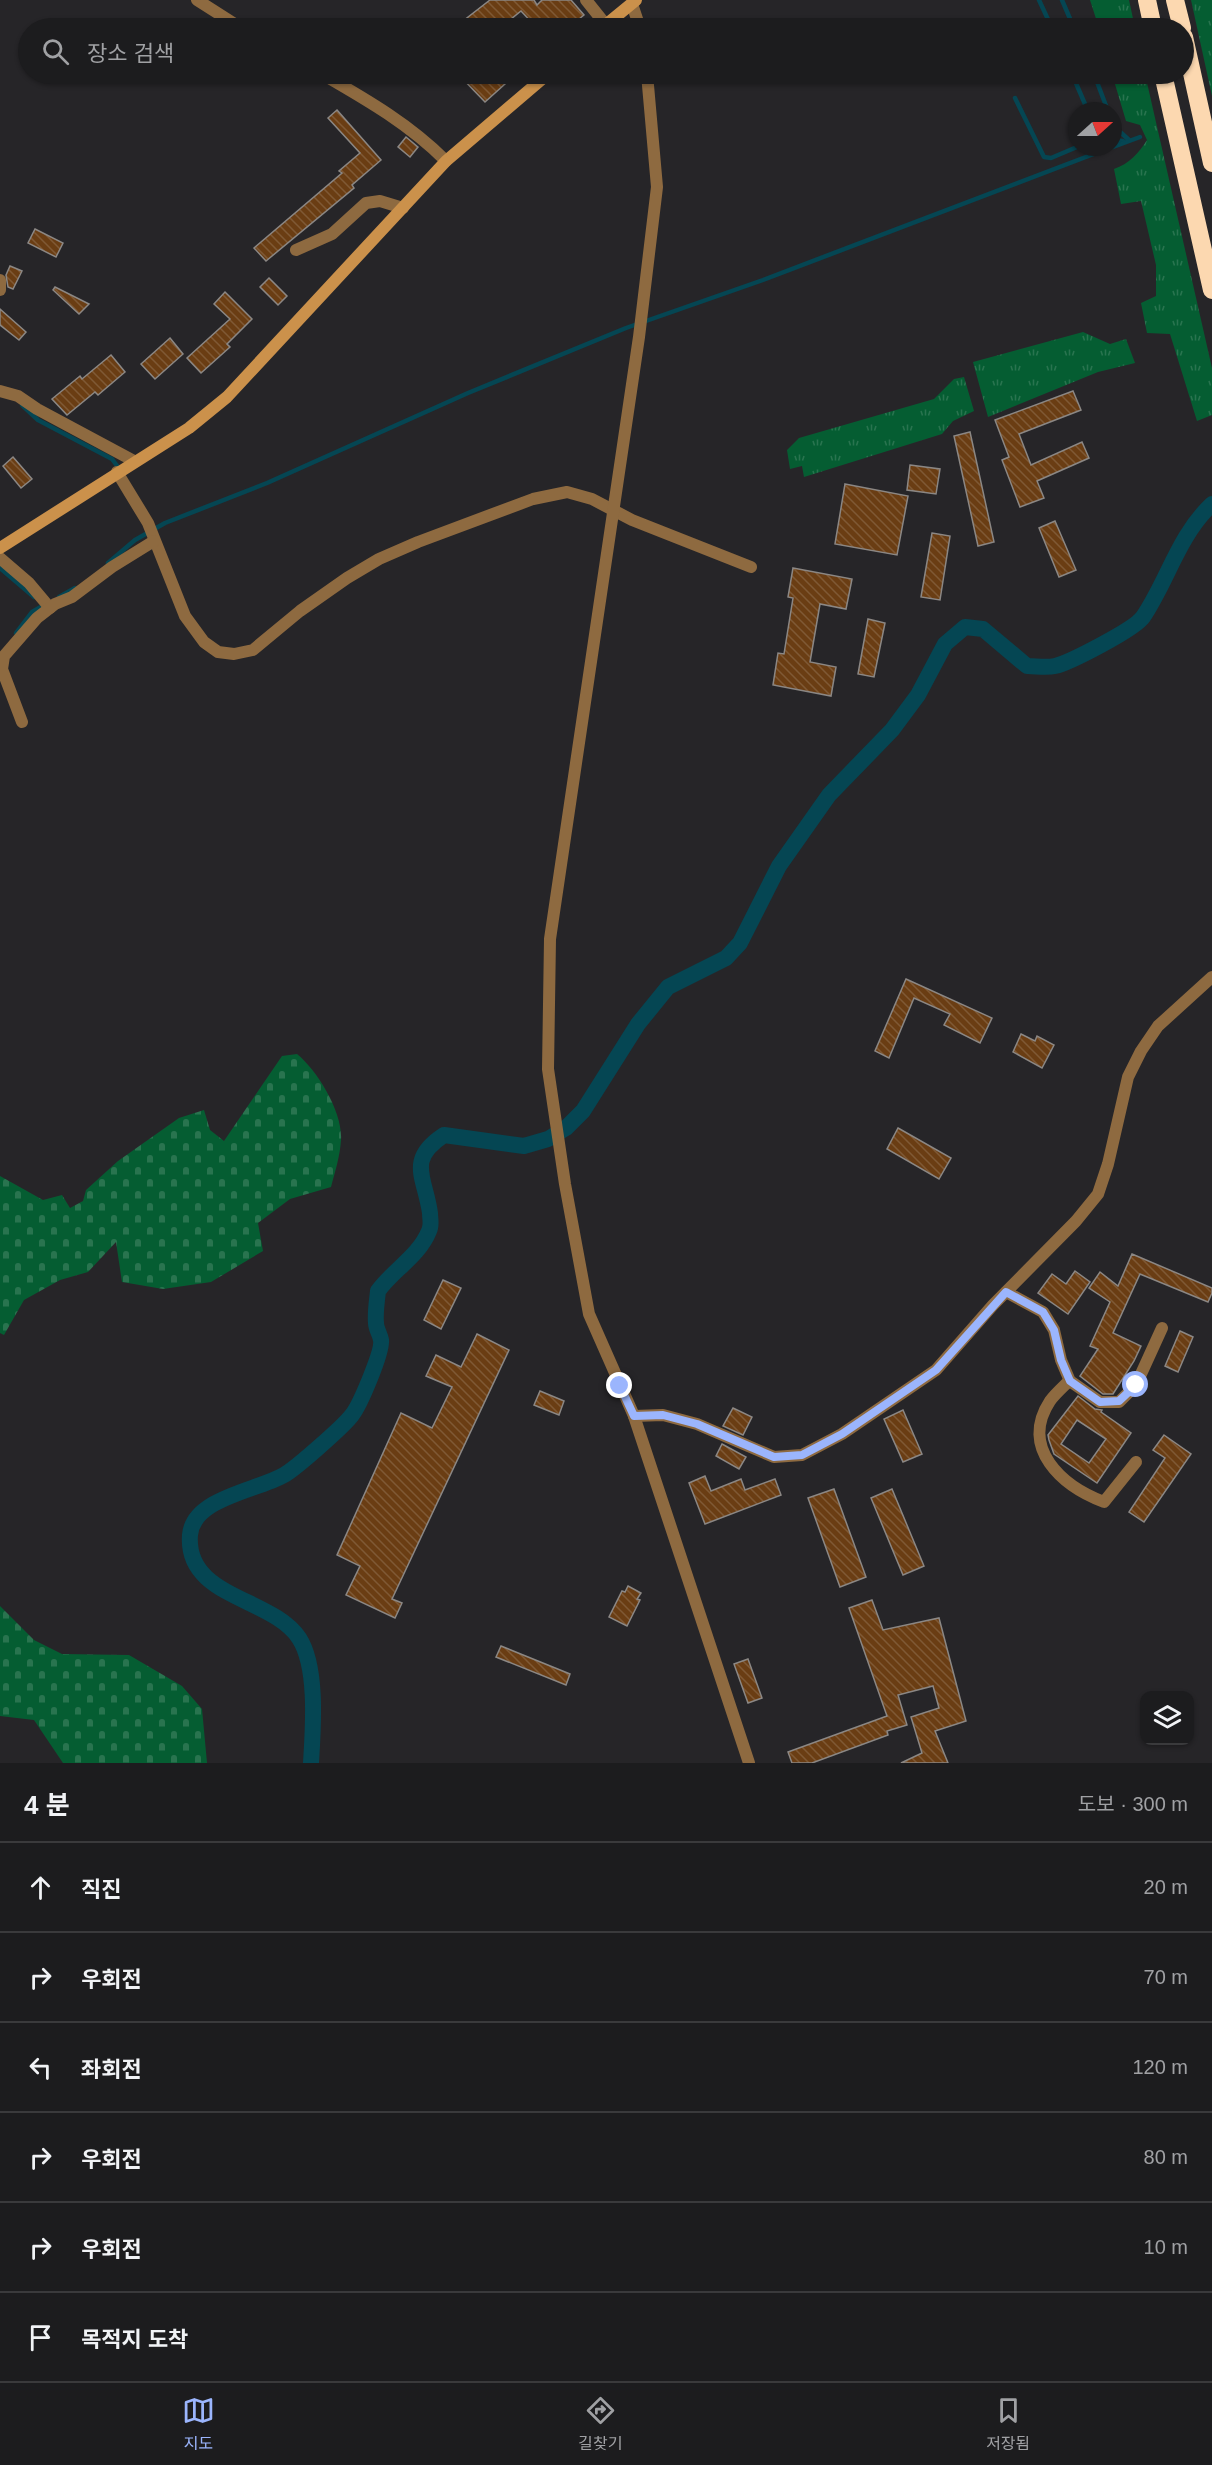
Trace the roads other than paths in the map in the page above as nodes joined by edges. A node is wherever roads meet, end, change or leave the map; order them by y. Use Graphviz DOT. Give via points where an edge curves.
graph roads {
  1 [pos="197,0"];
  2 [pos="586,0"];
  3 [pos="1147,0"];
  4 [pos="1175,0"];
  5 [pos="634,2"];
  6 [pos="225,18"];
  7 [pos="598,18"];
  8 [pos="615,18"];
  9 [pos="638,18"];
  10 [pos="1151,18"];
  11 [pos="1180,18"];
  12 [pos="1194,82"];
  13 [pos="339,84"];
  14 [pos="536,84"];
  15 [pos="648,84"];
  16 [pos="1165,84"];
  17 [pos="446,161"];
  18 [pos="1212,163"];
  19 [pos="403,208"];
  20 [pos="296,250"];
  21 [pos="0,280"];
  22 [pos="0,290"];
  23 [pos="1212,290"];
  24 [pos="0,391"];
  25 [pos="135,461"];
  26 [pos="120,470"];
  27 [pos="612,508"];
  28 [pos="154,541"];
  29 [pos="0,548"];
  30 [pos="0,558"];
  31 [pos="751,567"];
  32 [pos="50,608"];
  33 [pos="22,722"];
  34 [pos="1212,977"];
  35 [pos="1006,1292"];
  36 [pos="1162,1328"];
  37 [pos="1069,1381"];
  38 [pos="634,1416"];
  39 [pos="1136,1462"];
  40 [pos="749,1763"];
  1 -- 6 [label="street"];
  2 -- 7 [label="street"];
  3 -- 10 [label="highway"];
  4 -- 11 [label="highway"];
  5 -- 8 [label="main road"];
  5 -- 9 [label="street"];
  12 -- 18 [label="highway"];
  13 -- 17 [label="street" via="389,113"];
  14 -- 17 [label="main road"];
  15 -- 27 [label="street" via="657,187"];
  16 -- 23 [label="highway"];
  17 -- 19 [label="main road"];
  19 -- 20 [label="street" via="380,201 366,203 332,234"];
  19 -- 25 [label="main road" via="227,397 189,428"];
  21 -- 22 [label="street"];
  24 -- 25 [label="street" via="18,396 37,410"];
  25 -- 26 [label="main road"];
  26 -- 28 [label="street"];
  26 -- 29 [label="main road"];
  27 -- 28 [label="street" via="567,492 533,499 418,542 347,578 253,650 234,654 218,652 204,642 185,616"];
  27 -- 31 [label="street" via="632,520"];
  27 -- 38 [label="street" via="550,939 548,1069 589,1314"];
  28 -- 32 [label="street"];
  30 -- 32 [label="street"];
  32 -- 33 [label="street" via="4,656 2,669"];
  34 -- 35 [label="street" via="1158,1026 1141,1051 1128,1077 1098,1194"];
  35 -- 37 [label="street" via="1043,1312 1054,1330"];
  35 -- 38 [label="street" via="936,1370 842,1434 802,1455 774,1457 697,1424 663,1415"];
  36 -- 37 [label="street" via="1136,1385 1119,1401 1100,1402"];
  37 -- 39 [label="street" via="1050,1401 1038,1431 1043,1456 1062,1478 1104,1502"];
  38 -- 40 [label="street"];
}
